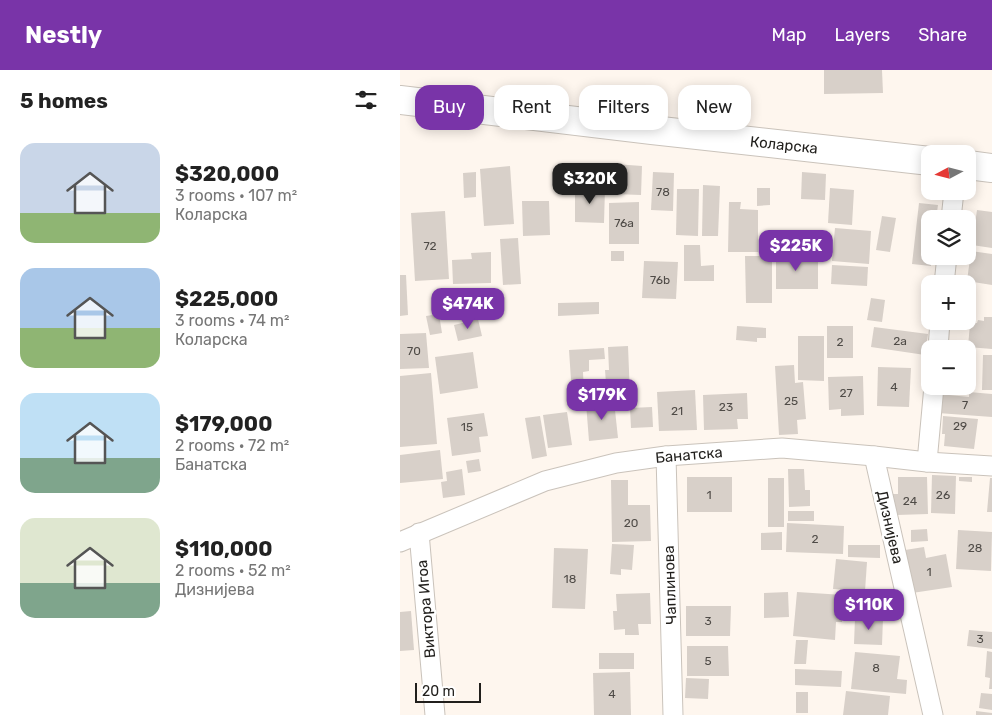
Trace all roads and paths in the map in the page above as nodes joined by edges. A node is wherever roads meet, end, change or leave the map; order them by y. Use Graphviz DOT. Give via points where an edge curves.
graph roads {
  1 [pos="400,100"];
  2 [pos="921,160"];
  3 [pos="976,166"];
  4 [pos="992,168"];
  5 [pos="933,395"];
  6 [pos="666,456"];
  7 [pos="874,456"];
  8 [pos="927,462"];
  9 [pos="992,466"];
  10 [pos="419,533"];
  11 [pos="400,542"];
  12 [pos="435,715"];
  13 [pos="673,715"];
  14 [pos="933,715"];
  1 -- 2 [label="main road, Коларска"];
  3 -- 4 [label="main road"];
  5 -- 8 [label="street"];
  6 -- 7 [label="street, Банатска" via="782,448"];
  6 -- 10 [label="street, Банатска" via="616,463 545,481"];
  6 -- 13 [label="street, Чаплинова"];
  7 -- 8 [label="street, Банатска"];
  7 -- 14 [label="street, Дизнијева"];
  8 -- 9 [label="street, Банатска"];
  10 -- 11 [label="street, Банатска"];
  10 -- 12 [label="street, Виктора Игоа"];
}
